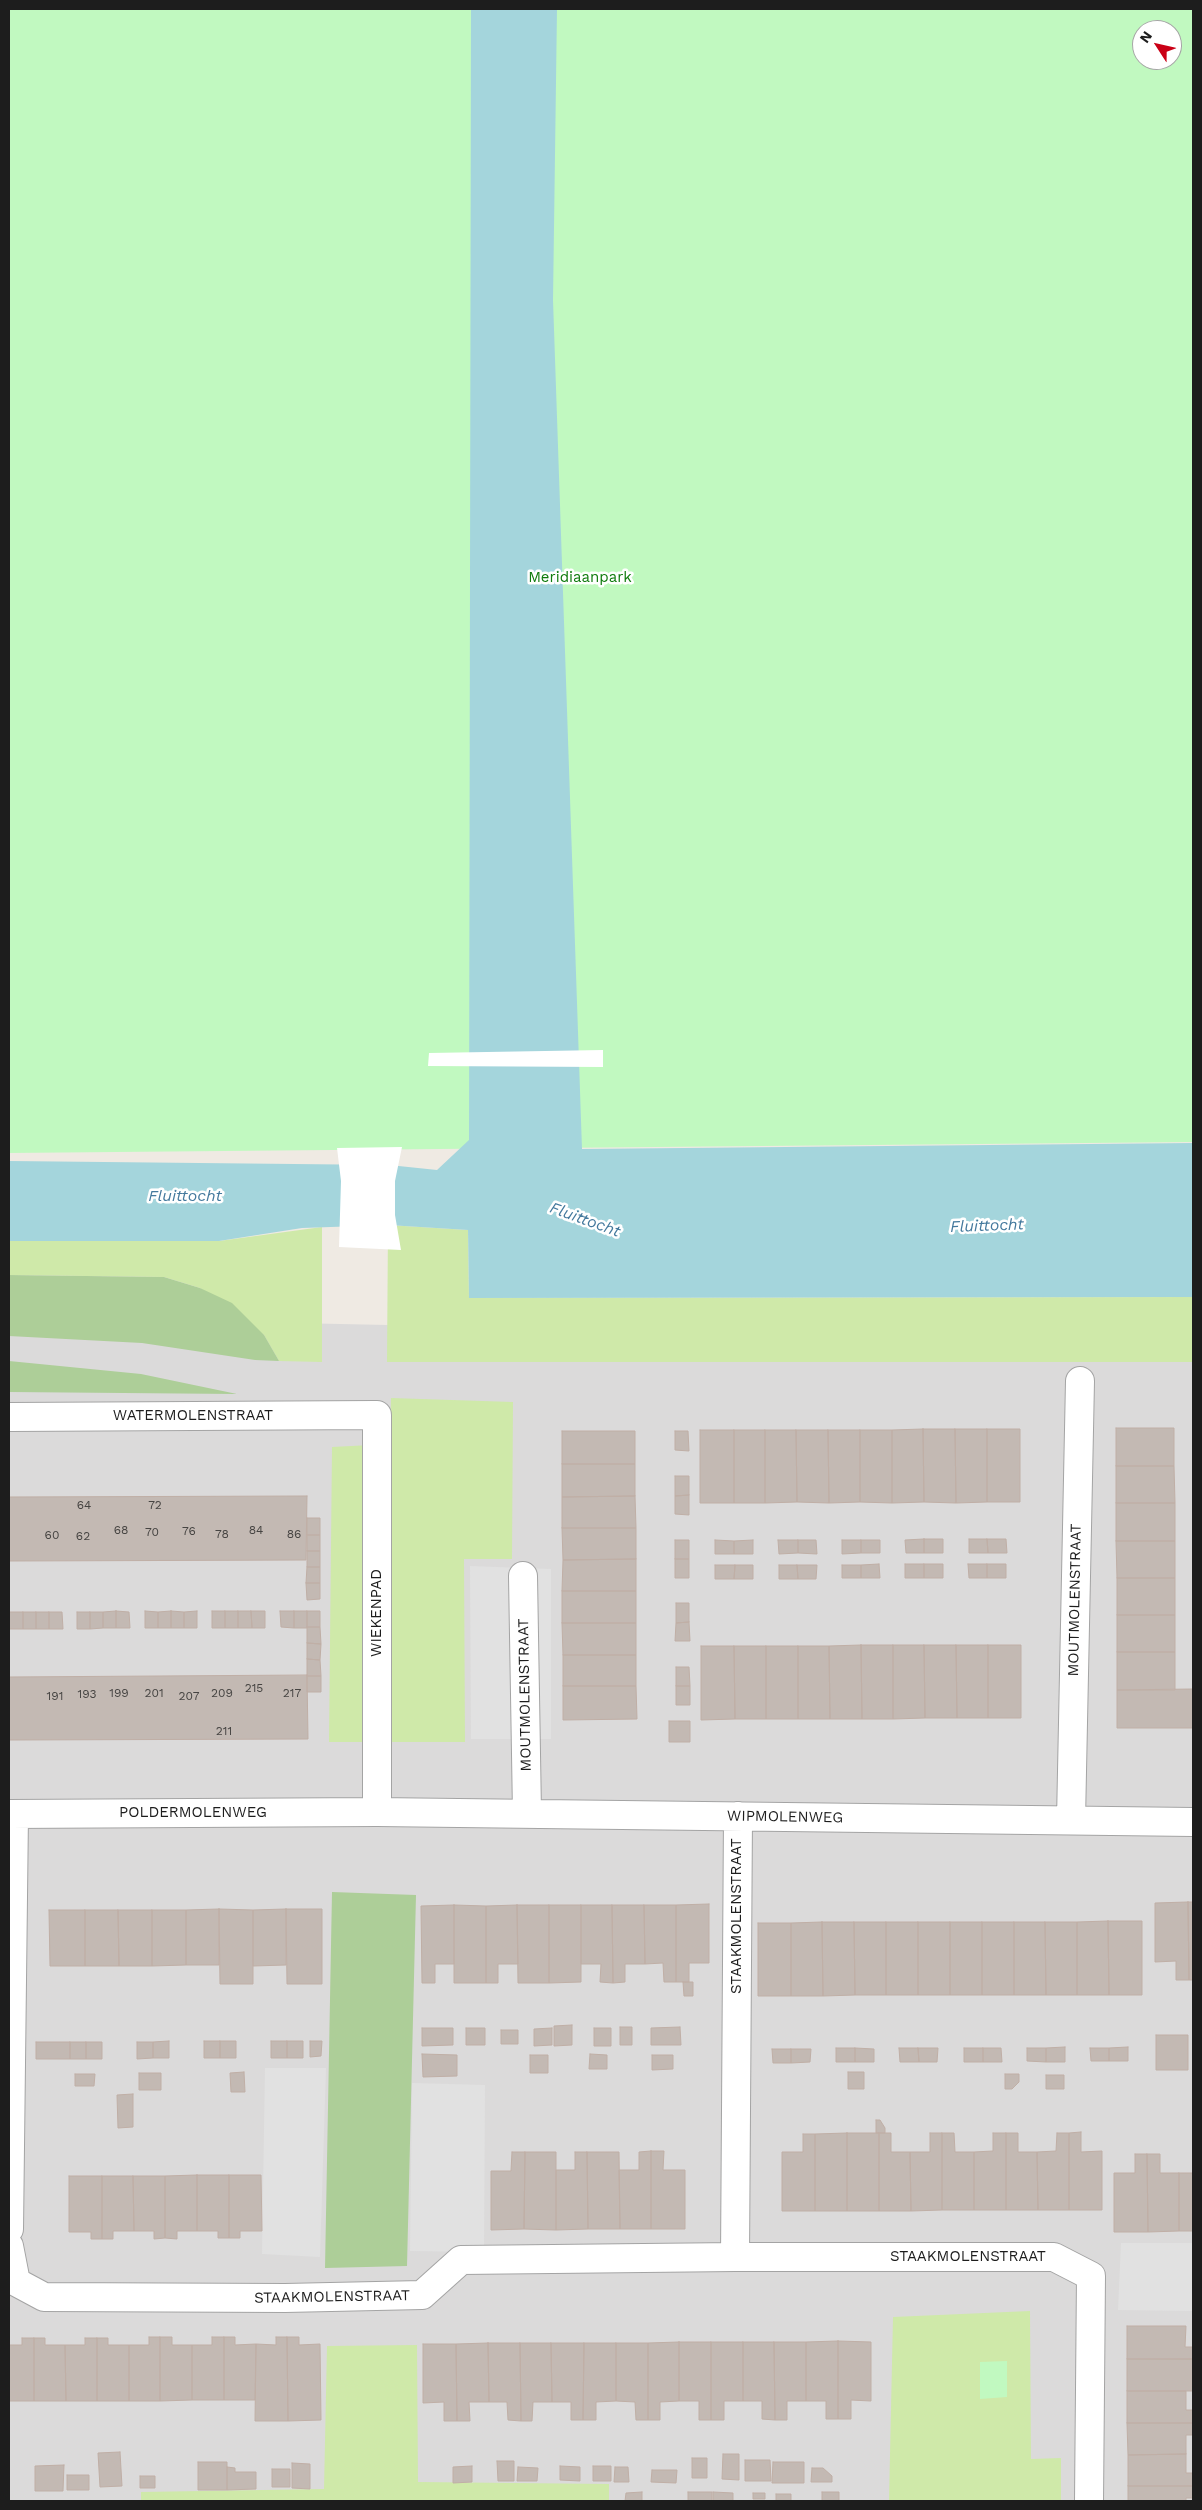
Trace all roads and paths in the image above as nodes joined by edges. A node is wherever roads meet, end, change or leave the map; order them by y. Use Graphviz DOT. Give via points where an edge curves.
graph roads {
  1 [pos="1080,1381"];
  2 [pos="377,1415"];
  3 [pos="9,1416"];
  4 [pos="523,1576"];
  5 [pos="377,1812"];
  6 [pos="527,1813"];
  7 [pos="11,1814"];
  8 [pos="738,1816"];
  9 [pos="1071,1820"];
  10 [pos="1193,1822"];
  11 [pos="9,2229"];
  12 [pos="9,2246"];
  13 [pos="735,2257"];
  14 [pos="1089,2501"];
  1 -- 9 [label="street, MOUTMOLENSTRAAT"];
  2 -- 3 [label="street, WATERMOLENSTRAAT"];
  2 -- 5 [label="street, WIEKENPAD"];
  4 -- 6 [label="street, MOUTMOLENSTRAAT"];
  5 -- 6 [label="street, WIPMOLENWEG"];
  5 -- 7 [label="street, POLDERMOLENWEG"];
  6 -- 8 [label="street, WIPMOLENWEG"];
  7 -- 11 [label="street"];
  8 -- 9 [label="street, WIPMOLENWEG"];
  8 -- 13 [label="street, STAAKMOLENSTRAAT"];
  9 -- 10 [label="street, WIPMOLENWEG"];
  12 -- 13 [label="street, STAAKMOLENSTRAAT" via="16,2282 44,2297 422,2295 461,2260"];
  13 -- 14 [label="street, STAAKMOLENSTRAAT" via="1054,2257 1091,2276"];
}
